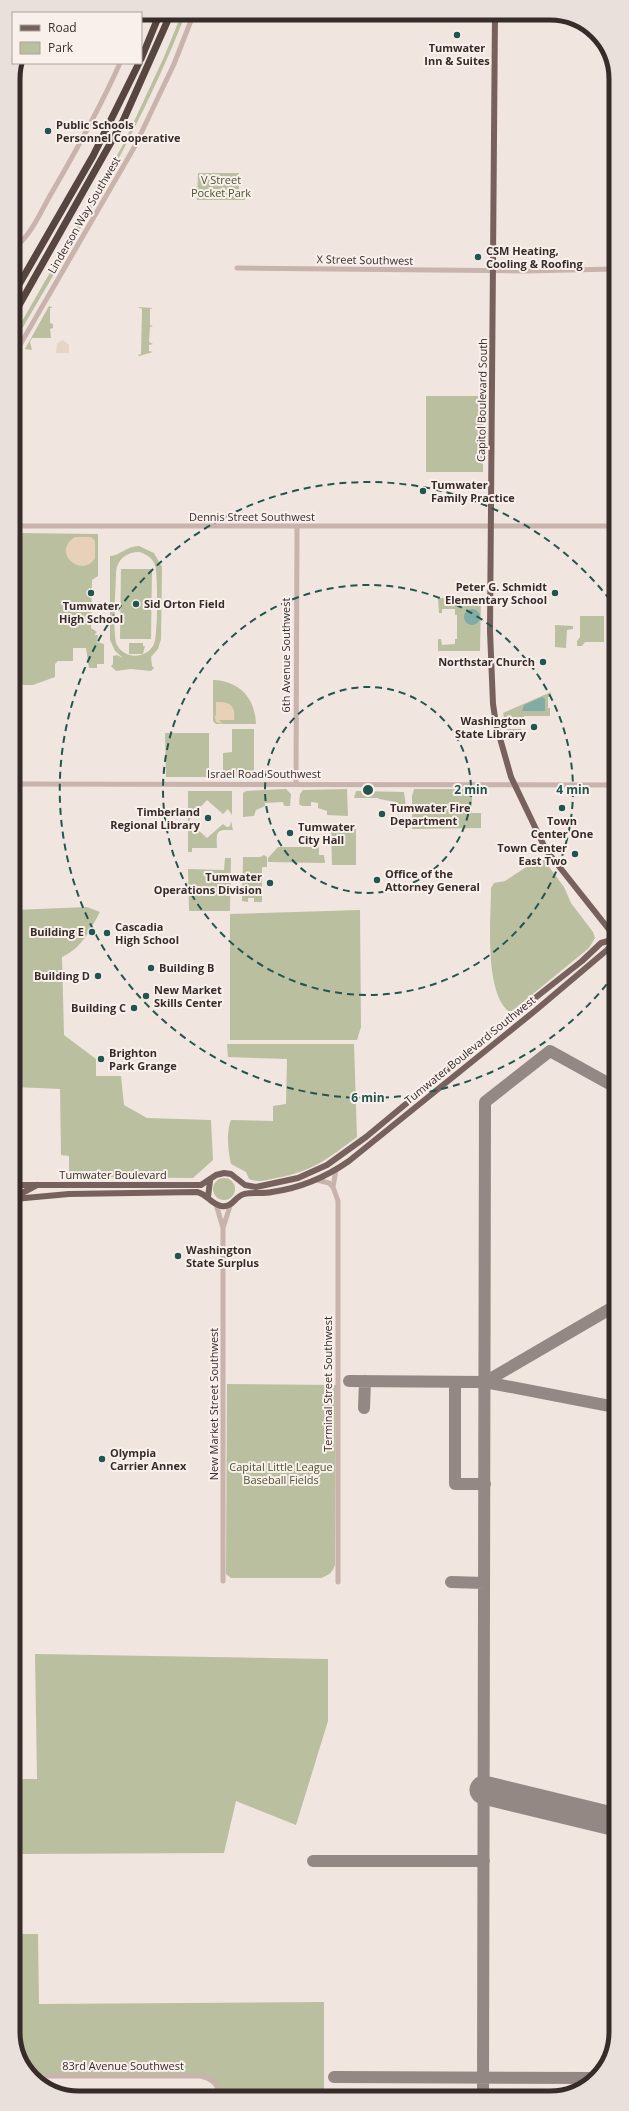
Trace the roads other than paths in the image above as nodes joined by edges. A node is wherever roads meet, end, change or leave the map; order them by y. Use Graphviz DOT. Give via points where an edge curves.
graph roads {
  1 [pos="157,20"];
  2 [pos="168,20"];
  3 [pos="191,20"];
  4 [pos="495,20"];
  5 [pos="142,57"];
  6 [pos="120,64"];
  7 [pos="139,64"];
  8 [pos="20,243"];
  9 [pos="238,268"];
  10 [pos="609,269"];
  11 [pos="493,271"];
  12 [pos="20,283"];
  13 [pos="20,304"];
  14 [pos="20,345"];
  15 [pos="20,526"];
  16 [pos="491,526"];
  17 [pos="609,526"];
  18 [pos="297,527"];
  19 [pos="20,784"];
  20 [pos="296,784"];
  21 [pos="514,784"];
  22 [pos="609,785"];
  23 [pos="609,931"];
  24 [pos="609,941"];
  25 [pos="609,947"];
  26 [pos="336,1170"];
  27 [pos="238,1180"];
  28 [pos="317,1180"];
  29 [pos="210,1181"];
  30 [pos="20,1184"];
  31 [pos="38,1185"];
  32 [pos="333,1187"];
  33 [pos="20,1192"];
  34 [pos="208,1197"];
  35 [pos="238,1198"];
  36 [pos="20,1199"];
  37 [pos="216,1204"];
  38 [pos="230,1206"];
  39 [pos="223,1228"];
  40 [pos="223,1581"];
  41 [pos="338,1582"];
  42 [pos="39,2076"];
  43 [pos="219,2091"];
  1 -- 5 [label="highway"];
  2 -- 13 [label="highway" via="124,121"];
  3 -- 14 [label="street, Linderson Way Southwest" via="174,64 135,146"];
  4 -- 11 [label="main road, Capitol Boulevard South"];
  6 -- 8 [label="street" via="61,178 26,238"];
  7 -- 12 [label="highway" via="93,156"];
  9 -- 11 [label="street, X Street Southwest"];
  10 -- 11 [label="street, X Street Southwest"];
  11 -- 16 [label="main road, Capitol Boulevard South"];
  15 -- 18 [label="street, Dennis Street Southwest"];
  16 -- 17 [label="street, Dennis Street Southwest"];
  16 -- 18 [label="street, Dennis Street Southwest"];
  16 -- 21 [label="main road, Capitol Boulevard South" via="492,691 496,724"];
  18 -- 20 [label="street, 6th Avenue Southwest"];
  19 -- 20 [label="street, Israel Road Southwest"];
  20 -- 21 [label="street, Israel Road Southwest"];
  21 -- 22 [label="street, Israel Road Southwest"];
  21 -- 23 [label="main road, Capitol Boulevard South" via="546,850"];
  24 -- 27 [label="main road, Tumwater Boulevard Southwest" via="602,943 340,1157 298,1178 247,1186"];
  25 -- 26 [label="main road, Tumwater Boulevard Southwest" via="580,974"];
  26 -- 28 [label="main road, Tumwater Boulevard Southwest"];
  26 -- 32 [label="street, Terminal Street Southwest"];
  27 -- 29 [label="main road" via="231,1174 224,1173 216,1175"];
  27 -- 35 [label="main road"];
  28 -- 32 [label="street" via="329,1183"];
  28 -- 35 [label="main road, Tumwater Boulevard Southwest" via="293,1188 245,1194"];
  29 -- 31 [label="main road, Tumwater Boulevard" via="201,1186"];
  29 -- 34 [label="main road"];
  30 -- 31 [label="main road, Tumwater Boulevard"];
  31 -- 33 [label="main road"];
  32 -- 41 [label="street, Terminal Street Southwest" via="338,1201"];
  34 -- 36 [label="main road, Tumwater Boulevard" via="197,1192 94,1193"];
  34 -- 37 [label="main road"];
  35 -- 38 [label="main road"];
  37 -- 38 [label="main road"];
  37 -- 39 [label="street, New Market Street Southwest"];
  38 -- 39 [label="street, New Market Street Southwest"];
  39 -- 40 [label="street, New Market Street Southwest"];
  42 -- 43 [label="street, 83rd Avenue Southwest" via="195,2076 213,2081"];
}
